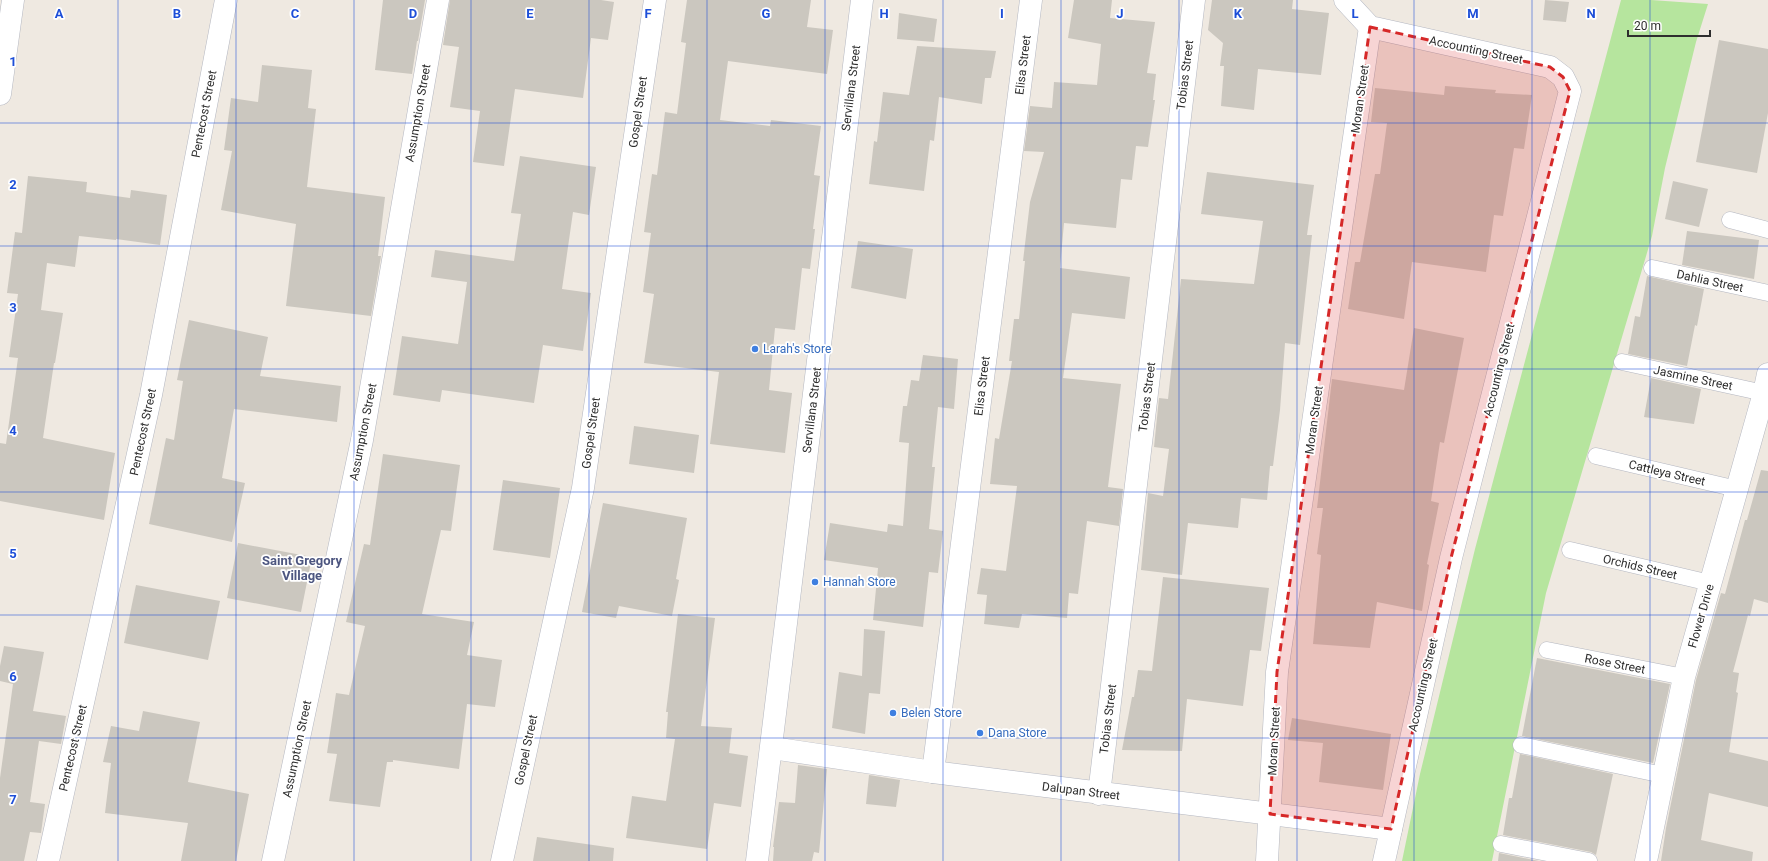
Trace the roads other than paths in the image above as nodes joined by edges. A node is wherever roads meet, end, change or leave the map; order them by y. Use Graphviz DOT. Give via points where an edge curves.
graph roads {
  1 [pos="13,0"];
  2 [pos="226,0"];
  3 [pos="438,0"];
  4 [pos="655,0"];
  5 [pos="862,0"];
  6 [pos="1031,0"];
  7 [pos="1194,0"];
  8 [pos="1345,0"];
  9 [pos="1370,27"];
  10 [pos="0,94"];
  11 [pos="1730,220"];
  12 [pos="1768,230"];
  13 [pos="1652,268"];
  14 [pos="1768,293"];
  15 [pos="1622,362"];
  16 [pos="1766,383"];
  17 [pos="1596,456"];
  18 [pos="1737,489"];
  19 [pos="1570,550"];
  20 [pos="1710,583"];
  21 [pos="1547,650"];
  22 [pos="1684,678"];
  23 [pos="1521,745"];
  24 [pos="772,748"];
  25 [pos="933,772"];
  26 [pos="1663,775"];
  27 [pos="1099,794"];
  28 [pos="1270,814"];
  29 [pos="1391,829"];
  30 [pos="1501,844"];
  31 [pos="48,861"];
  32 [pos="273,861"];
  33 [pos="502,861"];
  34 [pos="757,861"];
  35 [pos="1267,861"];
  36 [pos="1384,861"];
  37 [pos="1589,861"];
  38 [pos="1646,861"];
  1 -- 10 [label="street"];
  2 -- 31 [label="street, Pentecost Street" via="151,395"];
  3 -- 32 [label="street, Assumption Street" via="362,440"];
  4 -- 33 [label="street, Gospel Street" via="583,488"];
  5 -- 24 [label="street, Servillana Street"];
  6 -- 25 [label="street, Elisa Street"];
  7 -- 27 [label="street, Tobias Street"];
  8 -- 9 [label="street"];
  9 -- 28 [label="street, Moran Street" via="1277,672"];
  9 -- 29 [label="street, Accounting Street" via="1550,66 1563,77 1570,91 1451,558"];
  11 -- 12 [label="lane"];
  13 -- 14 [label="lane, Dahlia Street"];
  15 -- 16 [label="lane, Jasmine Street"];
  16 -- 18 [label="street, Flower Drive"];
  17 -- 18 [label="lane, Cattleya Street"];
  18 -- 20 [label="street, Flower Drive"];
  19 -- 20 [label="lane, Orchids Street"];
  20 -- 22 [label="street, Flower Drive"];
  21 -- 22 [label="lane, Rose Street"];
  22 -- 26 [label="street, Flower Drive"];
  23 -- 26 [label="lane"];
  24 -- 25 [label="street, Dalupan Street"];
  24 -- 34 [label="street, Servillana Street"];
  25 -- 27 [label="street, Dalupan Street"];
  26 -- 38 [label="street, Flower Drive"];
  27 -- 28 [label="street, Dalupan Street"];
  28 -- 29 [label="street, Dalupan Street"];
  28 -- 35 [label="street, Moran Street"];
  29 -- 36 [label="street, Accounting Street"];
  30 -- 37 [label="lane"];
}
